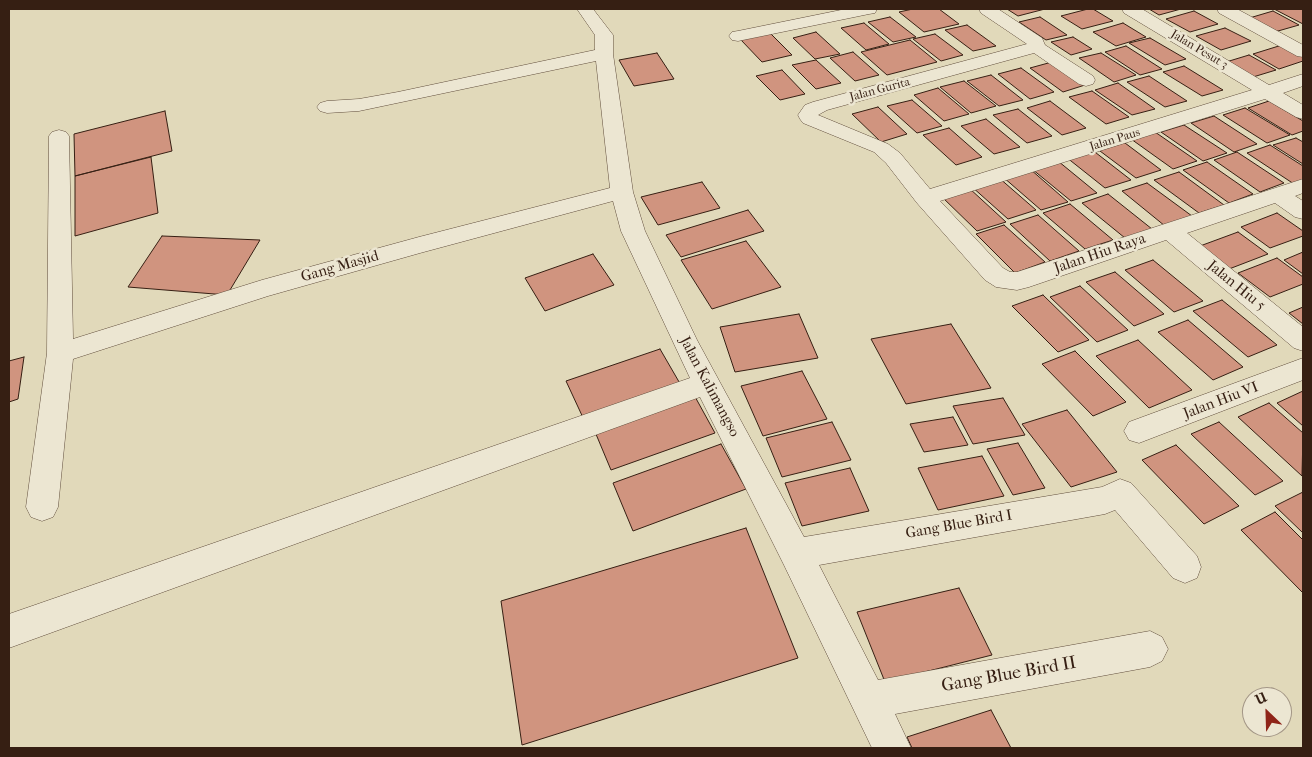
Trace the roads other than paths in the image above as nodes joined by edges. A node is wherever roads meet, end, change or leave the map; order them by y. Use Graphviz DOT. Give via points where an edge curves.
graph roads {
  1 [pos="585,9"];
  2 [pos="869,9"];
  3 [pos="987,9"];
  4 [pos="1130,9"];
  5 [pos="1229,9"];
  6 [pos="738,36"];
  7 [pos="1037,47"];
  8 [pos="1303,52"];
  9 [pos="604,54"];
  10 [pos="1086,80"];
  11 [pos="1303,80"];
  12 [pos="1268,90"];
  13 [pos="327,107"];
  14 [pos="1303,113"];
  15 [pos="59,136"];
  16 [pos="1303,186"];
  17 [pos="622,192"];
  18 [pos="1277,194"];
  19 [pos="925,198"];
  20 [pos="1303,212"];
  21 [pos="1168,230"];
  22 [pos="1303,340"];
  23 [pos="60,353"];
  24 [pos="1303,369"];
  25 [pos="707,383"];
  26 [pos="1139,432"];
  27 [pos="42,507"];
  28 [pos="796,554"];
  29 [pos="1185,567"];
  30 [pos="9,631"];
  31 [pos="1150,649"];
  32 [pos="868,700"];
  33 [pos="892,748"];
  1 -- 9 [label="street, Jalan Kalimangso" via="604,35"];
  2 -- 6 [label="street"];
  3 -- 7 [label="street" via="1031,38"];
  4 -- 12 [label="street, Jalan Pesut 3"];
  5 -- 8 [label="street"];
  7 -- 10 [label="street"];
  7 -- 19 [label="street, Jalan Gurita" via="809,111 810,118 882,148"];
  9 -- 13 [label="street" via="390,100"];
  9 -- 17 [label="street, Jalan Kalimangso"];
  11 -- 12 [label="street, Jalan Paus"];
  12 -- 14 [label="street, Jalan Pesut 3"];
  12 -- 19 [label="street, Jalan Paus"];
  15 -- 23 [label="street"];
  16 -- 18 [label="street, Jalan Hiu Raya"];
  17 -- 23 [label="street, Gang Masjid" via="262,289"];
  17 -- 25 [label="street, Jalan Kalimangso" via="633,231"];
  18 -- 20 [label="street"];
  18 -- 21 [label="street, Jalan Hiu Raya"];
  19 -- 21 [label="street, Jalan Hiu Raya" via="994,274 1005,281 1029,278"];
  21 -- 22 [label="street, Jalan Hiu 5"];
  23 -- 27 [label="street"];
  24 -- 26 [label="street, Jalan Hiu VI"];
  25 -- 28 [label="street, Jalan Kalimangso"];
  25 -- 30 [label="street"];
  28 -- 29 [label="street, Gang Blue Bird I" via="1104,500 1120,493"];
  28 -- 32 [label="street, Jalan Kalimangso"];
  31 -- 32 [label="street, Gang Blue Bird II"];
  32 -- 33 [label="street, Jalan Kalimangso"];
}
